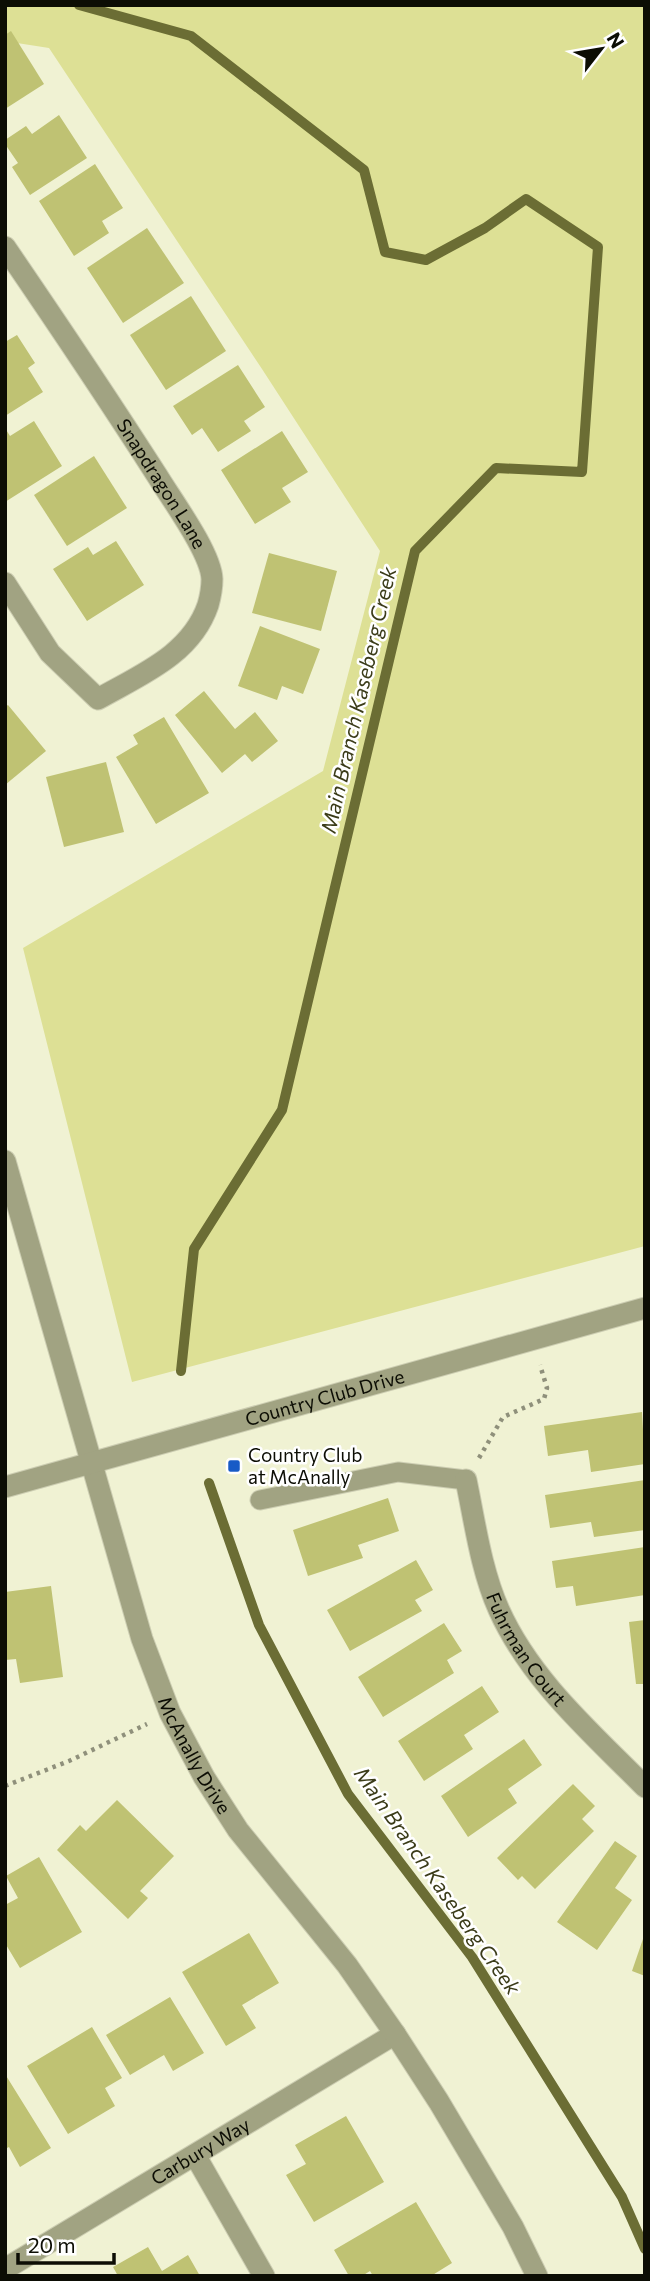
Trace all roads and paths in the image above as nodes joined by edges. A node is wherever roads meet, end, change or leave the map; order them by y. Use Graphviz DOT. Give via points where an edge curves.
graph roads {
  1 [pos="5,247"];
  2 [pos="5,583"];
  3 [pos="5,1161"];
  4 [pos="645,1308"];
  5 [pos="533,1340"];
  6 [pos="92,1464"];
  7 [pos="466,1480"];
  8 [pos="5,1487"];
  9 [pos="260,1500"];
  10 [pos="170,1713"];
  11 [pos="5,1786"];
  12 [pos="645,1787"];
  13 [pos="395,2034"];
  14 [pos="195,2155"];
  15 [pos="5,2269"];
  16 [pos="264,2276"];
  17 [pos="537,2276"];
  1 -- 2 [label="street, Snapdragon Lane" via="88,366 171,498 200,545 212,578 197,629 183,646 98,699 50,653"];
  3 -- 6 [label="street, McAnally Drive"];
  4 -- 5 [label="street, Country Club Drive"];
  5 -- 6 [label="street, Country Club Drive"];
  5 -- 7 [label="path" via="547,1388 544,1399 503,1417"];
  6 -- 8 [label="street, Country Club Drive"];
  6 -- 10 [label="street, McAnally Drive" via="142,1639"];
  7 -- 9 [label="lane" via="398,1472"];
  7 -- 12 [label="street, Fuhrman Court" via="499,1609 522,1652 556,1697"];
  10 -- 11 [label="path"];
  10 -- 13 [label="street, McAnally Drive" via="238,1830 347,1965"];
  13 -- 14 [label="street, Carbury Way"];
  13 -- 17 [label="street, McAnally Drive" via="493,2193"];
  14 -- 15 [label="street, Carbury Way"];
  14 -- 16 [label="street"];
}
